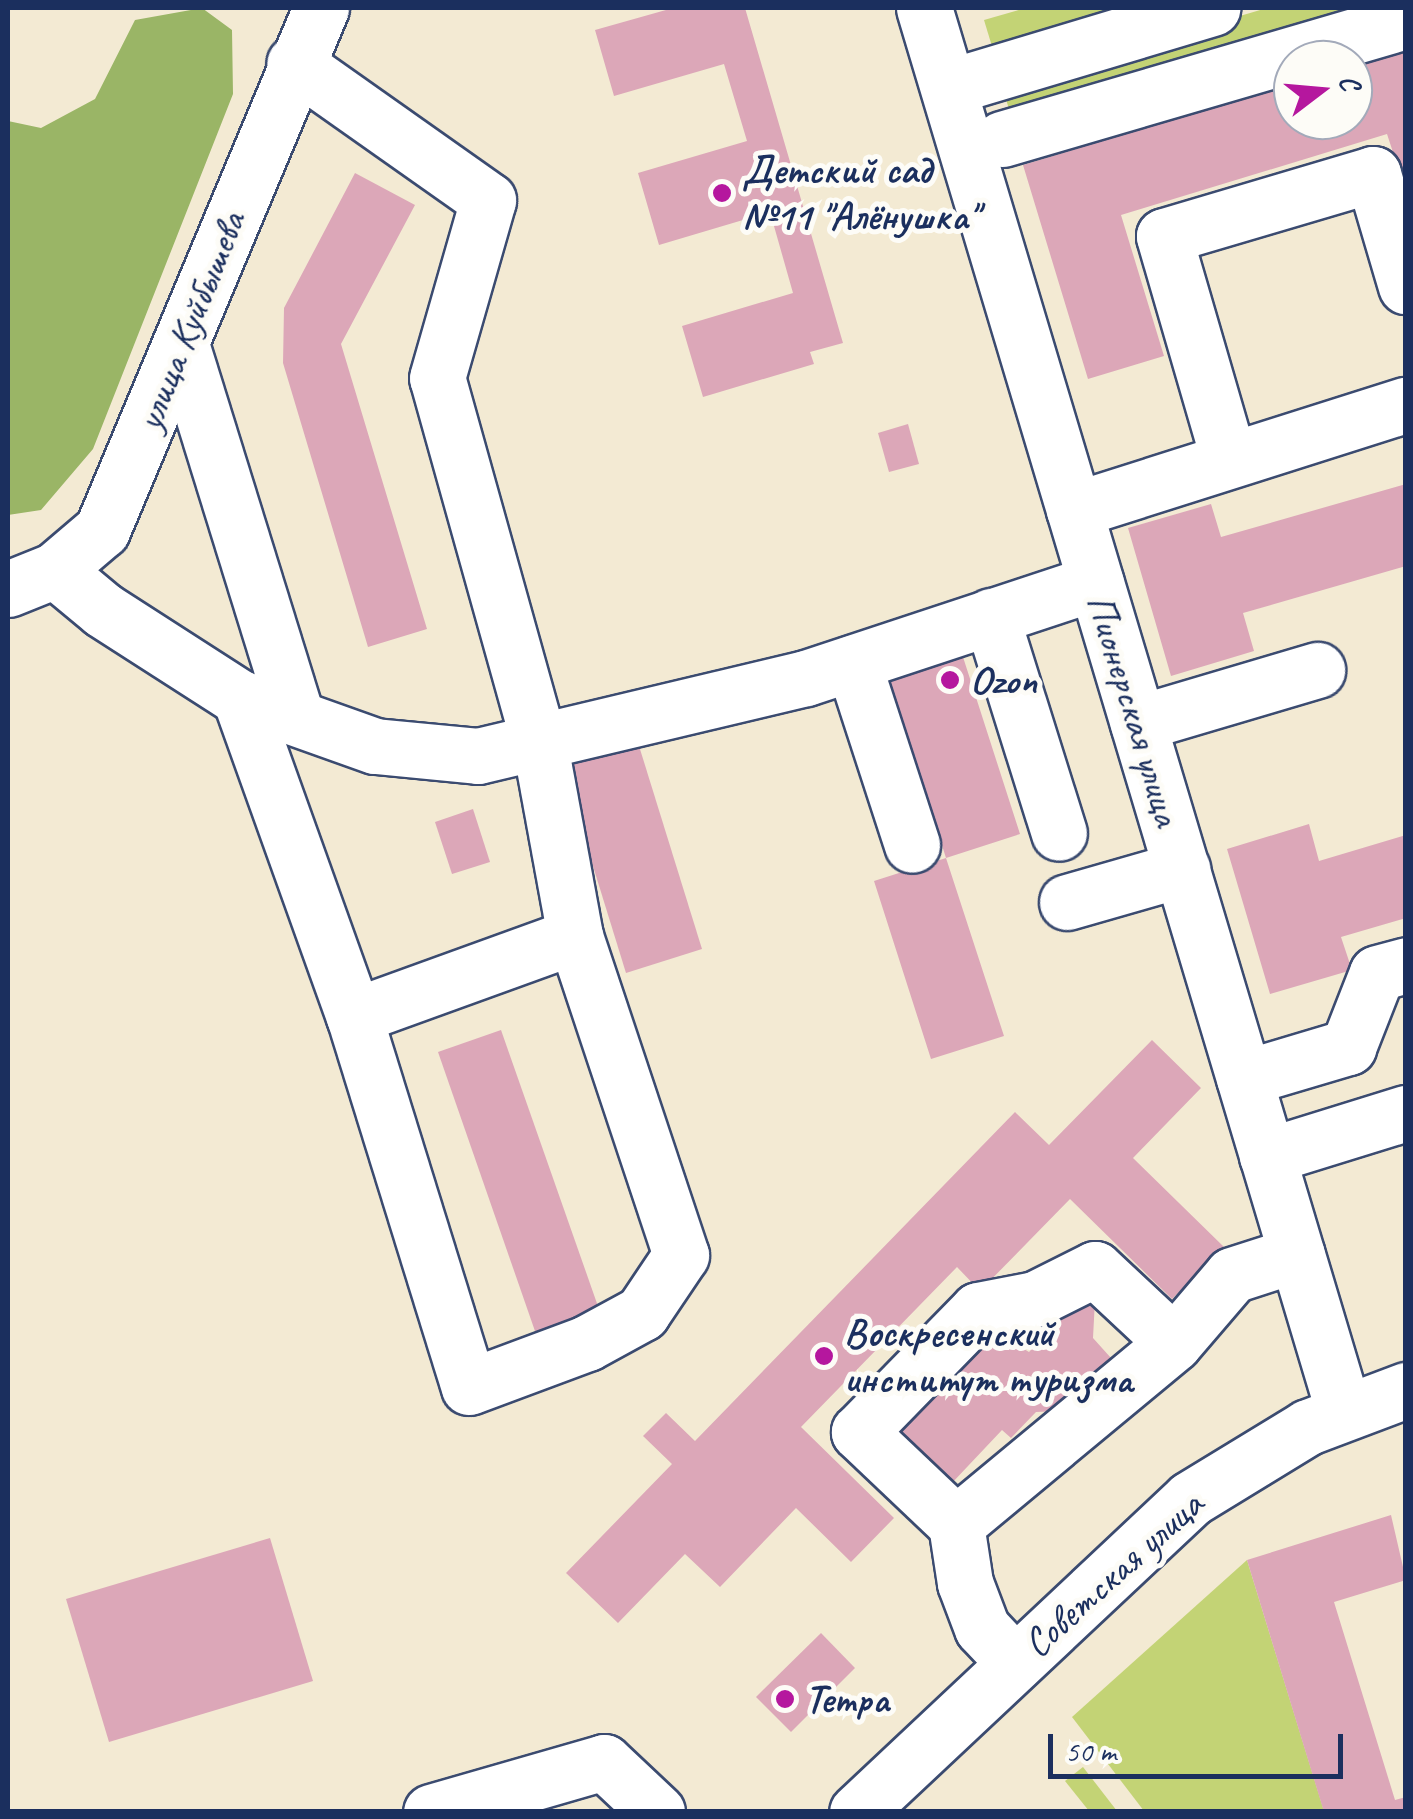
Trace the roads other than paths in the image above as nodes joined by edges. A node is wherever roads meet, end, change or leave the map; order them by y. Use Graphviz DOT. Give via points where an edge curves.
graph roads {
  1 [pos="321,8"];
  2 [pos="924,8"];
  3 [pos="1212,8"];
  4 [pos="1406,21"];
  5 [pos="294,62"];
  6 [pos="972,80"];
  7 [pos="1002,139"];
  8 [pos="1406,286"];
  9 [pos="180,344"];
  10 [pos="1406,405"];
  11 [pos="1229,460"];
  12 [pos="1074,510"];
  13 [pos="31,580"];
  14 [pos="1096,582"];
  15 [pos="991,616"];
  16 [pos="853,663"];
  17 [pos="1317,670"];
  18 [pos="240,698"];
  19 [pos="296,715"];
  20 [pos="1138,724"];
  21 [pos="540,746"];
  22 [pos="1059,833"];
  23 [pos="912,846"];
  24 [pos="1182,868"];
  25 [pos="1068,902"];
  26 [pos="576,936"];
  27 [pos="1406,965"];
  28 [pos="354,1016"];
  29 [pos="1244,1078"];
  30 [pos="1406,1113"];
  31 [pos="1267,1156"];
  32 [pos="1297,1254"];
  33 [pos="1174,1343"];
  34 [pos="1406,1390"];
  35 [pos="1344,1412"];
  36 [pos="956,1524"];
  37 [pos="1015,1663"];
  38 [pos="431,1812"];
  39 [pos="656,1812"];
  40 [pos="857,1812"];
  1 -- 5 [label="street, улица Куйбышева"];
  2 -- 12 [label="street, Пионерская улица"];
  3 -- 6 [label="street"];
  4 -- 7 [label="street"];
  5 -- 9 [label="street, улица Куйбышева"];
  5 -- 21 [label="street" via="488,200 437,378"];
  8 -- 11 [label="street" via="1373,174 1164,236"];
  9 -- 13 [label="street, улица Куйбышева" via="102,530"];
  9 -- 19 [label="street"];
  10 -- 11 [label="street"];
  11 -- 12 [label="street"];
  12 -- 14 [label="street, Пионерская улица"];
  13 -- 18 [label="street" via="103,610"];
  14 -- 15 [label="street"];
  14 -- 20 [label="street, Пионерская улица"];
  15 -- 16 [label="street"];
  15 -- 22 [label="street"];
  16 -- 21 [label="street"];
  16 -- 23 [label="street"];
  17 -- 20 [label="street"];
  18 -- 19 [label="street"];
  18 -- 28 [label="street"];
  19 -- 21 [label="street" via="375,746 478,756"];
  20 -- 24 [label="street, Пионерская улица"];
  21 -- 26 [label="street"];
  24 -- 25 [label="street"];
  24 -- 29 [label="street, Пионерская улица"];
  26 -- 28 [label="street"];
  26 -- 28 [label="street" via="682,1256 642,1313 588,1343 470,1387"];
  27 -- 29 [label="street" via="1377,973 1348,1047"];
  29 -- 31 [label="street, Пионерская улица"];
  30 -- 31 [label="street"];
  31 -- 32 [label="street, Пионерская улица"];
  32 -- 33 [label="street" via="1232,1274"];
  32 -- 35 [label="street, Пионерская улица"];
  33 -- 36 [label="street"];
  33 -- 36 [label="street" via="1095,1269 1035,1299 978,1310 859,1432"];
  34 -- 35 [label="street, Советская улица"];
  35 -- 37 [label="street, Советская улица" via="1274,1445 1190,1499"];
  36 -- 37 [label="street" via="965,1583 982,1628"];
  37 -- 40 [label="street, Советская улица"];
  38 -- 39 [label="street" via="604,1762"];
}
